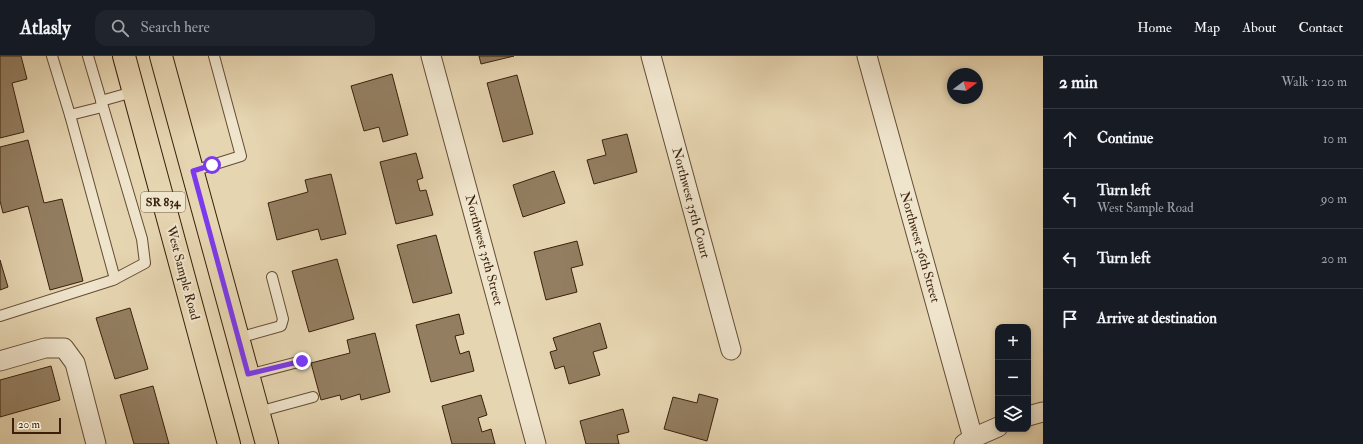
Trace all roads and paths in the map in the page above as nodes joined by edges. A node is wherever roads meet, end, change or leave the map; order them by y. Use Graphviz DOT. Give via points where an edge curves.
graph roads {
  1 [pos="52,56"];
  2 [pos="88,56"];
  3 [pos="124,56"];
  4 [pos="161,56"];
  5 [pos="214,56"];
  6 [pos="431,56"];
  7 [pos="652,56"];
  8 [pos="867,56"];
  9 [pos="133,92"];
  10 [pos="102,104"];
  11 [pos="70,115"];
  12 [pos="193,171"];
  13 [pos="272,277"];
  14 [pos="115,279"];
  15 [pos="0,316"];
  16 [pos="238,338"];
  17 [pos="731,350"];
  18 [pos="0,361"];
  19 [pos="302,361"];
  20 [pos="248,374"];
  21 [pos="313,397"];
  22 [pos="258,412"];
  23 [pos="1043,412"];
  24 [pos="1031,415"];
  25 [pos="995,428"];
  26 [pos="968,441"];
  27 [pos="96,444"];
  28 [pos="229,444"];
  29 [pos="267,444"];
  30 [pos="536,444"];
  1 -- 11 [label="lane"];
  2 -- 10 [label="lane"];
  3 -- 9 [label="main road, West Sample Road / SR 834"];
  4 -- 12 [label="main road, SR 834"];
  5 -- 12 [label="lane" via="241,156"];
  6 -- 30 [label="street, Northwest 35th Street"];
  7 -- 17 [label="street, Northwest 35th Court"];
  8 -- 26 [label="street, Northwest 36th Street"];
  9 -- 10 [label="lane"];
  9 -- 28 [label="main road, West Sample Road / SR 834"];
  10 -- 11 [label="lane"];
  10 -- 14 [label="lane" via="142,239 145,264"];
  11 -- 14 [label="lane"];
  12 -- 16 [label="main road, SR 834"];
  13 -- 16 [label="lane" via="283,319 281,326"];
  14 -- 15 [label="lane"];
  16 -- 20 [label="main road, SR 834"];
  18 -- 27 [label="street" via="45,348 64,348 75,363"];
  19 -- 20 [label="lane"];
  20 -- 22 [label="main road, SR 834"];
  21 -- 22 [label="lane"];
  22 -- 29 [label="main road, SR 834"];
  23 -- 24 [label="street"];
  25 -- 26 [label="street"];
}
